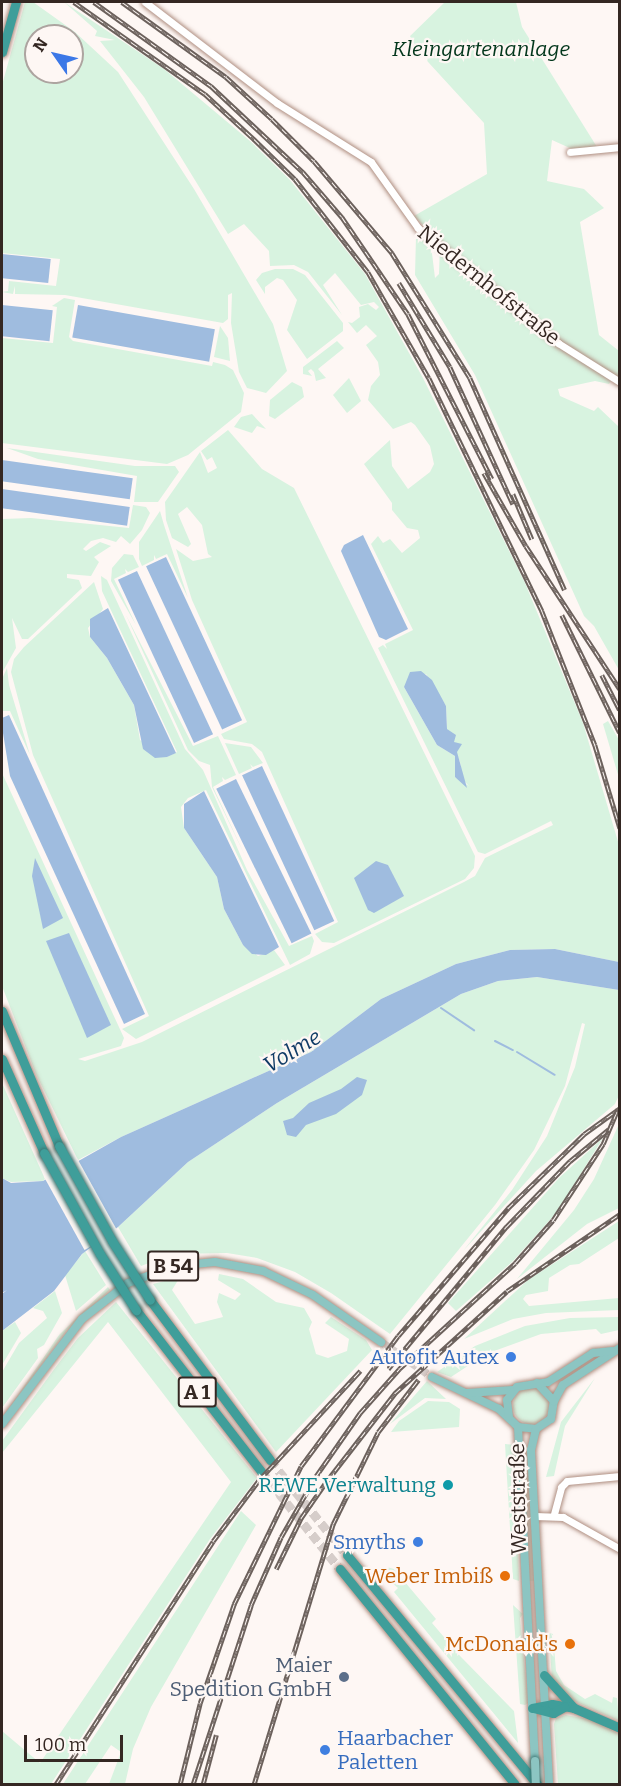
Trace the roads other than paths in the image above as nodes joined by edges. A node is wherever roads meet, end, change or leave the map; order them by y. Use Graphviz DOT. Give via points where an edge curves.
graph roads {
  1 [pos="145,2"];
  2 [pos="15,5"];
  3 [pos="2,52"];
  4 [pos="620,147"];
  5 [pos="570,153"];
  6 [pos="620,382"];
  7 [pos="2,1011"];
  8 [pos="2,1059"];
  9 [pos="381,1342"];
  10 [pos="616,1349"];
  11 [pos="432,1377"];
  12 [pos="537,1383"];
  13 [pos="513,1390"];
  14 [pos="467,1393"];
  15 [pos="554,1401"];
  16 [pos="509,1417"];
  17 [pos="2,1424"];
  18 [pos="518,1427"];
  19 [pos="536,1430"];
  20 [pos="270,1460"];
  21 [pos="261,1471"];
  22 [pos="620,1476"];
  23 [pos="554,1514"];
  24 [pos="535,1516"];
  25 [pos="620,1549"];
  26 [pos="347,1555"];
  27 [pos="340,1569"];
  28 [pos="544,1675"];
  29 [pos="532,1708"];
  30 [pos="545,1708"];
  31 [pos="569,1708"];
  32 [pos="620,1728"];
  33 [pos="549,1781"];
  34 [pos="515,1785"];
  35 [pos="536,1785"];
  1 -- 6 [label="street, Niedernhofstraße" via="278,104 371,162 418,228 558,343"];
  2 -- 3 [label="highway"];
  4 -- 5 [label="street"];
  7 -- 20 [label="highway, A 1, bridge" via="59,1146 112,1241 150,1300"];
  8 -- 21 [label="highway, A 1, bridge" via="44,1153 100,1254 136,1310"];
  9 -- 17 [label="main road, B 54" via="313,1295 263,1271 215,1262 175,1266 128,1283 82,1319"];
  10 -- 12 [label="main road" via="593,1353 552,1381"];
  10 -- 15 [label="main road" via="577,1373"];
  11 -- 14 [label="main road"];
  12 -- 13 [label="main road" via="526,1383"];
  12 -- 15 [label="main road"];
  13 -- 14 [label="main road"];
  13 -- 16 [label="main road" via="507,1403"];
  14 -- 16 [label="main road"];
  15 -- 19 [label="main road" via="550,1419"];
  16 -- 18 [label="main road"];
  18 -- 19 [label="main road"];
  18 -- 29 [label="main road, Weststraße"];
  19 -- 24 [label="main road, Weststraße" via="531,1450"];
  22 -- 23 [label="street" via="567,1481 561,1487"];
  23 -- 24 [label="street"];
  23 -- 25 [label="street"];
  24 -- 28 [label="main road, Weststraße"];
  26 -- 35 [label="highway"];
  27 -- 34 [label="highway"];
  28 -- 30 [label="main road, Weststraße"];
  28 -- 31 [label="highway"];
  29 -- 30 [label="highway"];
  29 -- 35 [label="main road, Weststraße, bridge"];
  30 -- 31 [label="highway"];
  30 -- 33 [label="main road, Weststraße"];
  31 -- 32 [label="highway"];
}
